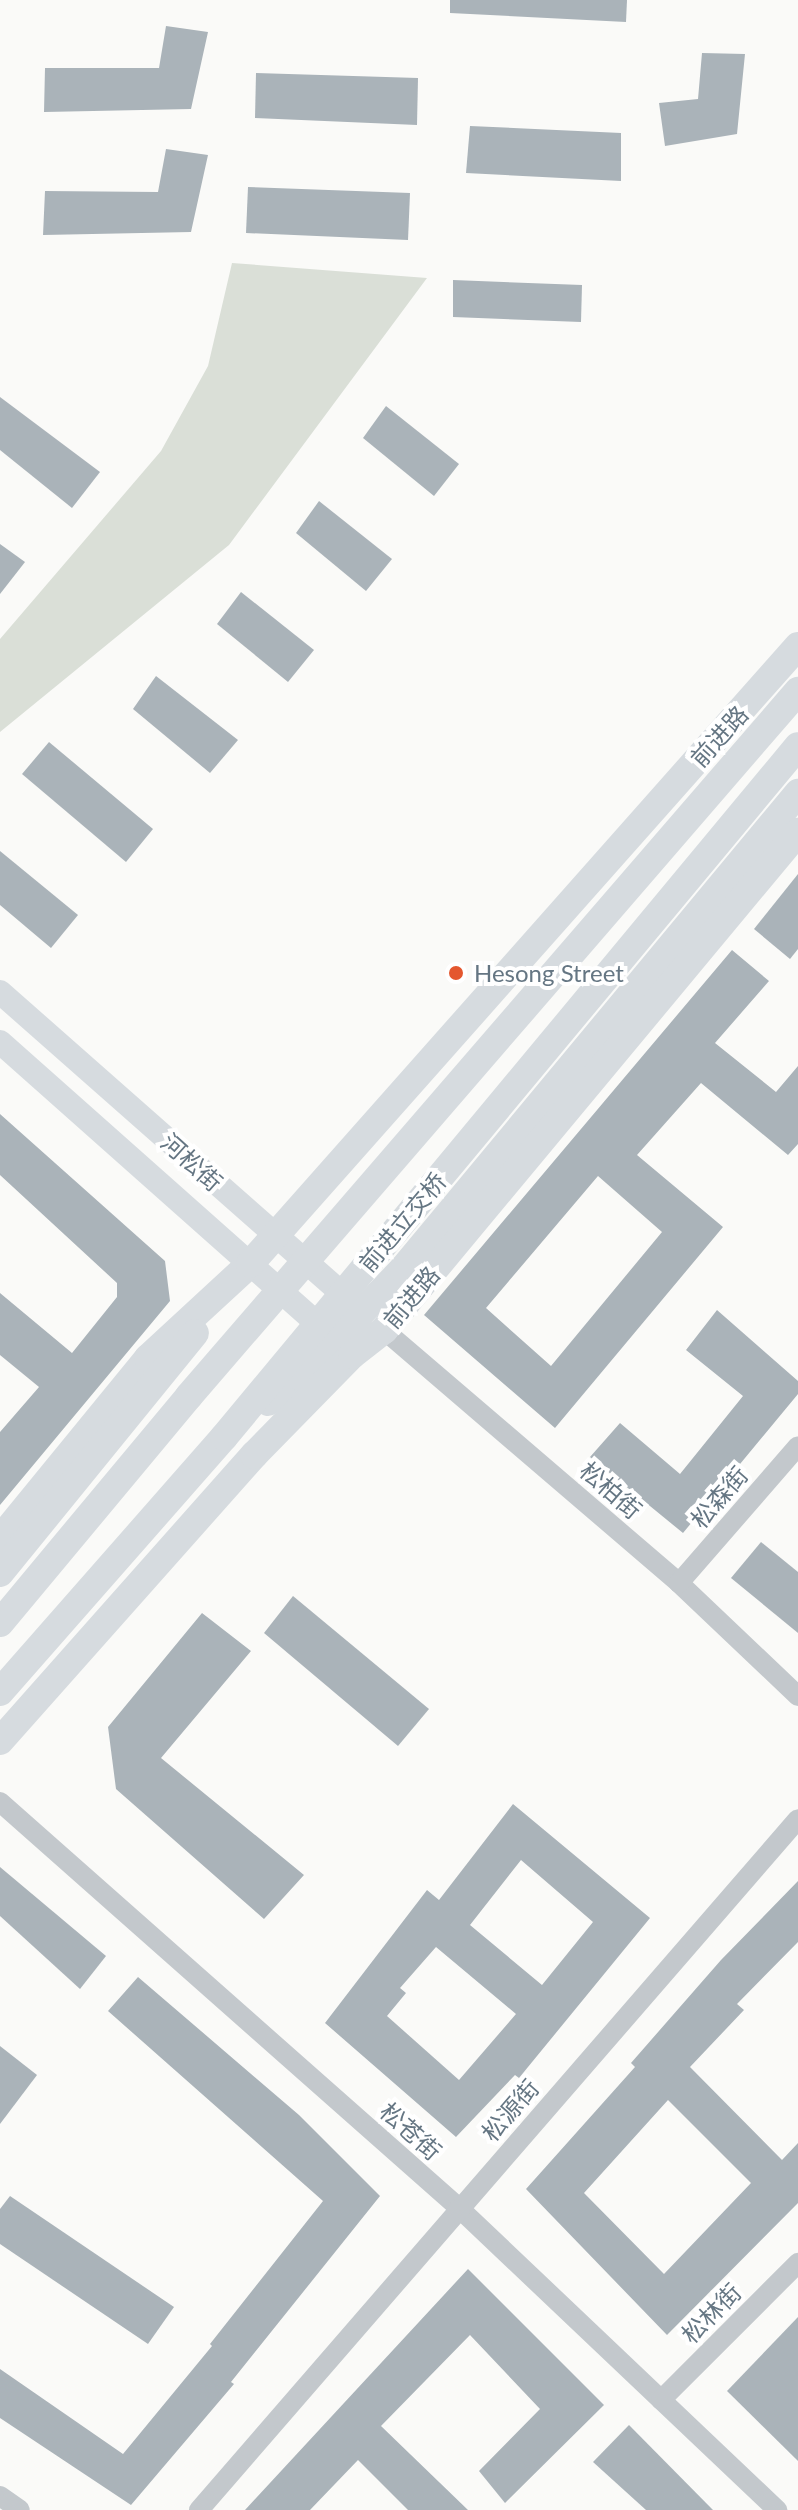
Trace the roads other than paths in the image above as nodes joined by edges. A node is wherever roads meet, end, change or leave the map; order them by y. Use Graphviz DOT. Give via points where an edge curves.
graph roads {
  1 [pos="798,646"];
  2 [pos="798,691"];
  3 [pos="798,746"];
  4 [pos="798,793"];
  5 [pos="798,832"];
  6 [pos="0,992"];
  7 [pos="0,1042"];
  8 [pos="275,1236"];
  9 [pos="250,1264"];
  10 [pos="384,1330"];
  11 [pos="352,1355"];
  12 [pos="224,1437"];
  13 [pos="798,1446"];
  14 [pos="0,1539"];
  15 [pos="0,1573"];
  16 [pos="679,1583"];
  17 [pos="0,1623"];
  18 [pos="0,1692"];
  19 [pos="798,1696"];
  20 [pos="0,1741"];
  21 [pos="0,1802"];
  22 [pos="798,1819"];
  23 [pos="459,2208"];
  24 [pos="798,2263"];
  25 [pos="661,2400"];
  26 [pos="0,2496"];
  27 [pos="20,2510"];
  28 [pos="199,2510"];
  29 [pos="777,2510"];
  1 -- 8 [label="highway, 前进路"];
  2 -- 17 [label="highway, 前进立交桥" via="199,1384"];
  3 -- 12 [label="highway, 前进立交桥"];
  4 -- 12 [label="highway" via="403,1269 300,1377"];
  5 -- 10 [label="highway, 前进路"];
  6 -- 8 [label="main road, 河松街"];
  7 -- 9 [label="main road, 河松街"];
  8 -- 9 [label="highway, 前进路"];
  8 -- 10 [label="main road, 河松街"];
  9 -- 11 [label="main road, 河松街"];
  9 -- 14 [label="highway, 前进路" via="148,1358"];
  9 -- 15 [label="highway"];
  10 -- 11 [label="highway, 前进路"];
  10 -- 16 [label="street, 松柏街"];
  11 -- 20 [label="highway, 前进路" via="254,1455"];
  12 -- 18 [label="highway, 前进立交桥"];
  13 -- 16 [label="street, 松森街"];
  16 -- 19 [label="street, 松柏街"];
  21 -- 23 [label="street, 松苍街"];
  22 -- 23 [label="street, 松源街"];
  23 -- 25 [label="street, 松苍街"];
  23 -- 28 [label="street, 松源街"];
  24 -- 25 [label="street, 松林街"];
  25 -- 29 [label="street, 松苍街"];
  26 -- 27 [label="street"];
}
